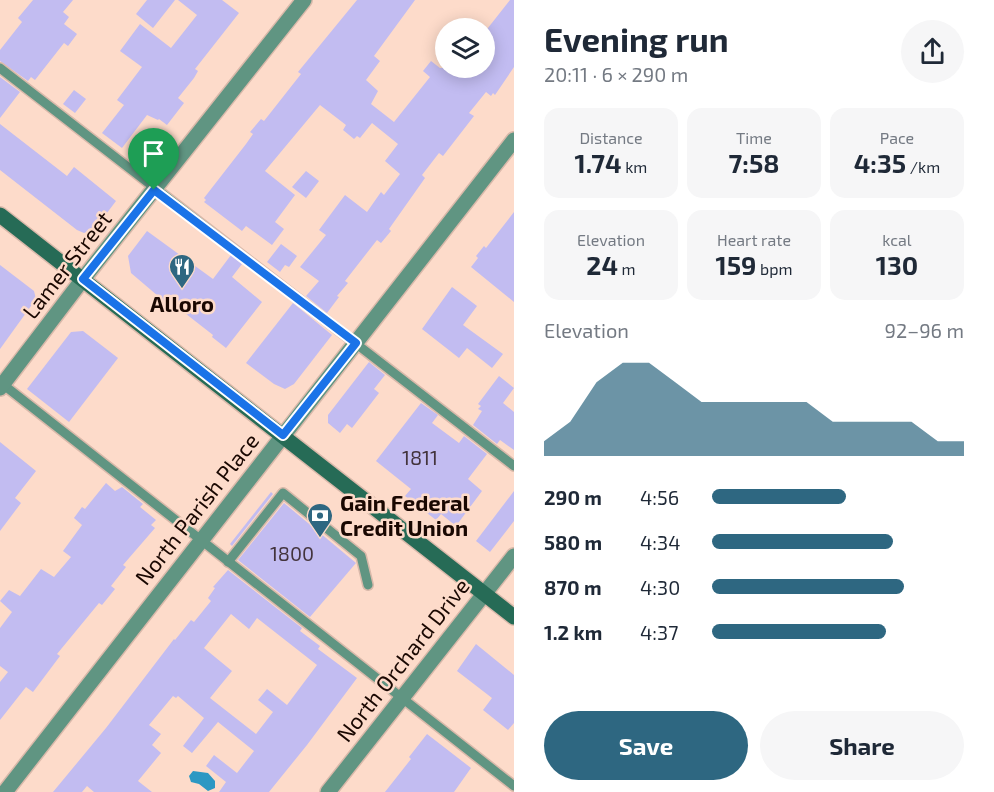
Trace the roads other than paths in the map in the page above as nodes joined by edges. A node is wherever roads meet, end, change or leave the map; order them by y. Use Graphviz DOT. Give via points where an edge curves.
graph roads {
  1 [pos="304,0"];
  2 [pos="0,69"];
  3 [pos="514,141"];
  4 [pos="154,190"];
  5 [pos="0,215"];
  6 [pos="83,279"];
  7 [pos="356,343"];
  8 [pos="1,385"];
  9 [pos="283,435"];
  10 [pos="514,466"];
  11 [pos="201,541"];
  12 [pos="514,556"];
  13 [pos="228,562"];
  14 [pos="368,585"];
  15 [pos="484,593"];
  16 [pos="514,617"];
  17 [pos="402,698"];
  18 [pos="514,786"];
  19 [pos="5,792"];
  20 [pos="328,792"];
  1 -- 4 [label="street, Lamer Street"];
  2 -- 4 [label="lane"];
  3 -- 7 [label="street, North Parish Place"];
  4 -- 6 [label="street, Lamer Street"];
  4 -- 7 [label="lane"];
  5 -- 6 [label="main road"];
  6 -- 8 [label="street, Lamer Street"];
  6 -- 9 [label="main road"];
  7 -- 9 [label="street, North Parish Place"];
  7 -- 10 [label="lane"];
  8 -- 11 [label="lane"];
  9 -- 11 [label="street, North Parish Place"];
  9 -- 15 [label="main road"];
  11 -- 13 [label="lane"];
  11 -- 19 [label="street, North Parish Place"];
  12 -- 15 [label="street, North Orchard Drive"];
  13 -- 14 [label="lane" via="283,494 361,556"];
  13 -- 17 [label="lane"];
  15 -- 16 [label="main road"];
  15 -- 17 [label="street, North Orchard Drive"];
  17 -- 18 [label="lane"];
  17 -- 20 [label="street, North Orchard Drive"];
}
